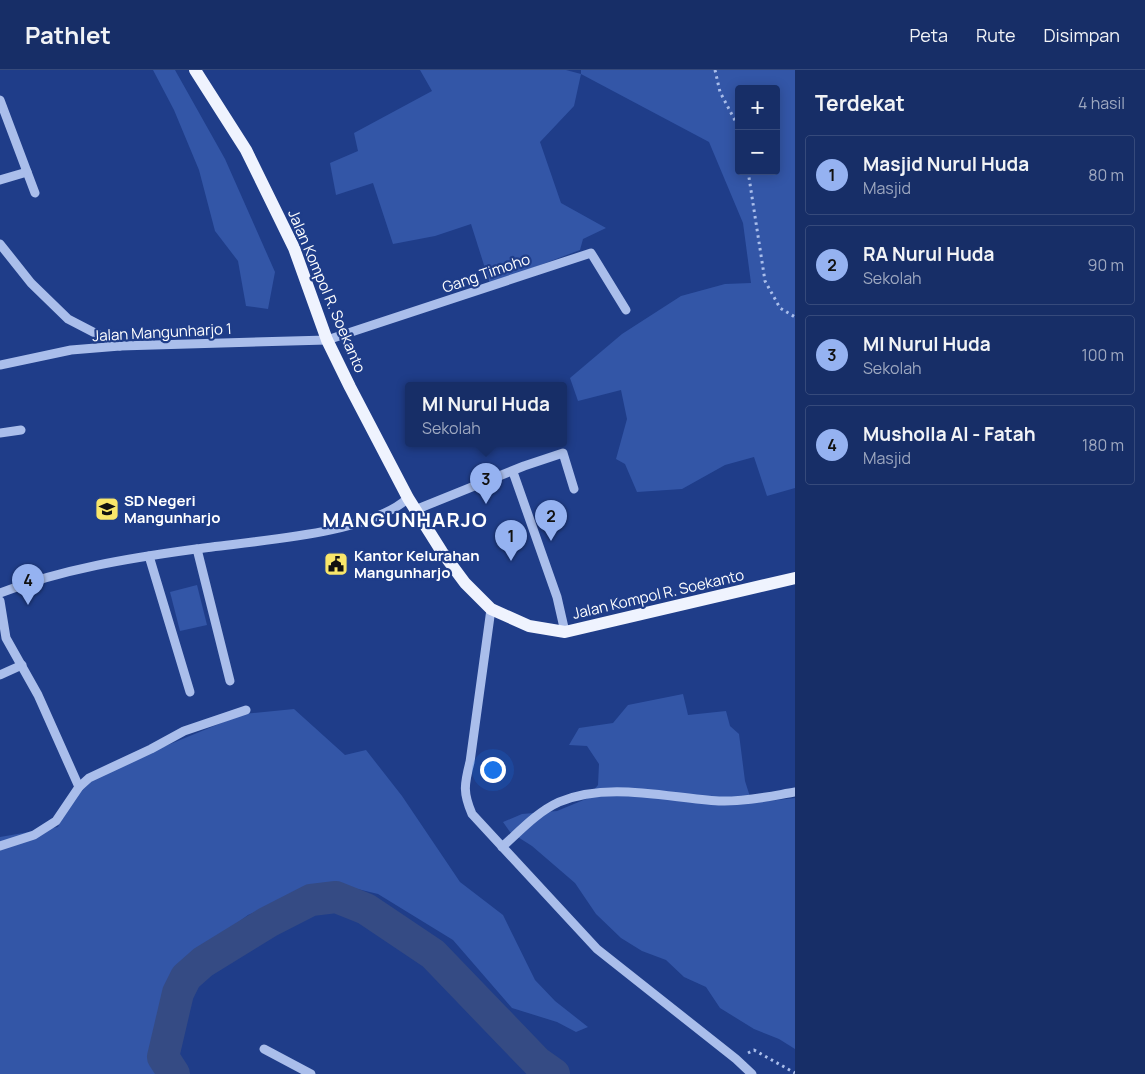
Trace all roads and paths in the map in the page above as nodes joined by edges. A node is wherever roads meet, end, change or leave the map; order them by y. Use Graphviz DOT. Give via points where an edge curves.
graph roads {
  1 [pos="196,70"];
  2 [pos="715,70"];
  3 [pos="0,100"];
  4 [pos="735,120"];
  5 [pos="27,172"];
  6 [pos="749,175"];
  7 [pos="0,180"];
  8 [pos="35,193"];
  9 [pos="0,244"];
  10 [pos="626,310"];
  11 [pos="795,316"];
  12 [pos="327,340"];
  13 [pos="120,346"];
  14 [pos="0,365"];
  15 [pos="21,430"];
  16 [pos="0,433"];
  17 [pos="513,472"];
  18 [pos="574,489"];
  19 [pos="408,498"];
  20 [pos="415,510"];
  21 [pos="197,548"];
  22 [pos="149,556"];
  23 [pos="795,578"];
  24 [pos="0,593"];
  25 [pos="0,601"];
  26 [pos="491,609"];
  27 [pos="565,632"];
  28 [pos="22,665"];
  29 [pos="0,675"];
  30 [pos="230,681"];
  31 [pos="190,692"];
  32 [pos="246,710"];
  33 [pos="79,788"];
  34 [pos="795,792"];
  35 [pos="0,846"];
  36 [pos="502,847"];
  37 [pos="264,1049"];
  38 [pos="736,1058"];
  39 [pos="795,1073"];
  40 [pos="311,1074"];
  41 [pos="752,1074"];
  1 -- 12 [label="main road, Jalan Kompol R. Soekanto" via="246,150 294,248"];
  2 -- 4 [label="path" via="720,92"];
  3 -- 5 [label="street"];
  5 -- 7 [label="street"];
  5 -- 8 [label="street"];
  6 -- 11 [label="path" via="765,281 780,308"];
  9 -- 13 [label="street" via="31,283 68,319"];
  10 -- 12 [label="street, Gang Timoho" via="591,253"];
  12 -- 13 [label="street, Jalan Mangunharjo 1"];
  12 -- 19 [label="main road, Jalan Kompol R. Soekanto"];
  13 -- 14 [label="street, Jalan Mangunharjo 1" via="71,350"];
  15 -- 16 [label="street"];
  17 -- 18 [label="street" via="563,453"];
  17 -- 20 [label="street"];
  17 -- 27 [label="street" via="557,597"];
  19 -- 20 [label="main road, Jalan Kompol R. Soekanto"];
  19 -- 21 [label="street" via="371,519 312,534"];
  20 -- 26 [label="main road, Jalan Kompol R. Soekanto" via="465,583"];
  21 -- 22 [label="street"];
  21 -- 30 [label="street"];
  22 -- 24 [label="street" via="82,569"];
  22 -- 31 [label="street"];
  23 -- 27 [label="main road, Jalan Kompol R. Soekanto"];
  25 -- 28 [label="street" via="6,638"];
  26 -- 27 [label="main road, Jalan Kompol R. Soekanto" via="529,626"];
  26 -- 36 [label="street" via="464,796 472,814"];
  28 -- 29 [label="street"];
  28 -- 33 [label="street"];
  32 -- 33 [label="street" via="184,731 89,778"];
  33 -- 35 [label="street" via="56,821 34,835"];
  34 -- 36 [label="street" via="721,801 614,792 576,797 559,802 538,815"];
  36 -- 38 [label="street" via="597,948"];
  37 -- 40 [label="street"];
  38 -- 39 [label="path" via="754,1050"];
  38 -- 41 [label="street"];
}
